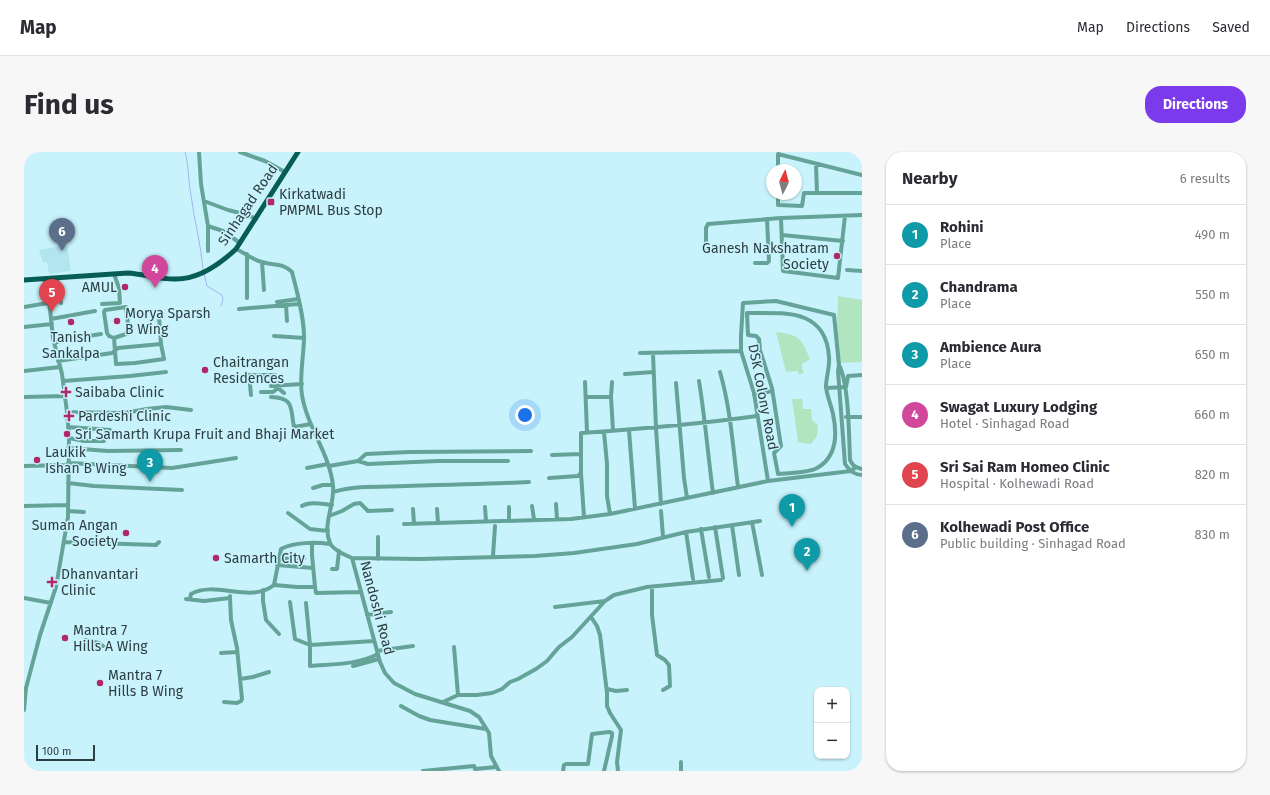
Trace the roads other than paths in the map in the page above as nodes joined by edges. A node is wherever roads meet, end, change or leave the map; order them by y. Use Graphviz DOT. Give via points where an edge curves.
graph roads {
  1 [pos="199,152"];
  2 [pos="240,152"];
  3 [pos="298,152"];
  4 [pos="778,164"];
  5 [pos="816,164"];
  6 [pos="285,172"];
  7 [pos="862,175"];
  8 [pos="817,193"];
  9 [pos="862,193"];
  10 [pos="778,200"];
  11 [pos="204,201"];
  12 [pos="862,215"];
  13 [pos="845,216"];
  14 [pos="781,218"];
  15 [pos="256,219"];
  16 [pos="767,219"];
  17 [pos="208,226"];
  18 [pos="782,235"];
  19 [pos="843,241"];
  20 [pos="240,243"];
  21 [pos="706,248"];
  22 [pos="236,249"];
  23 [pos="208,251"];
  24 [pos="246,254"];
  25 [pos="262,262"];
  26 [pos="755,263"];
  27 [pos="847,270"];
  28 [pos="862,271"];
  29 [pos="114,274"];
  30 [pos="57,278"];
  31 [pos="44,279"];
  32 [pos="24,280"];
  33 [pos="264,290"];
  34 [pos="247,298"];
  35 [pos="298,299"];
  36 [pos="278,302"];
  37 [pos="48,303"];
  38 [pos="61,303"];
  39 [pos="102,304"];
  40 [pos="299,304"];
  41 [pos="286,305"];
  42 [pos="24,307"];
  43 [pos="239,309"];
  44 [pos="95,311"];
  45 [pos="159,316"];
  46 [pos="51,319"];
  47 [pos="287,321"];
  48 [pos="52,324"];
  49 [pos="24,327"];
  50 [pos="101,334"];
  51 [pos="274,336"];
  52 [pos="114,338"];
  53 [pos="304,338"];
  54 [pos="54,343"];
  55 [pos="161,344"];
  56 [pos="114,350"];
  57 [pos="741,351"];
  58 [pos="640,354"];
  59 [pos="653,354"];
  60 [pos="58,360"];
  61 [pos="839,365"];
  62 [pos="60,368"];
  63 [pos="24,372"];
  64 [pos="166,372"];
  65 [pos="654,372"];
  66 [pos="720,372"];
  67 [pos="625,374"];
  68 [pos="862,375"];
  69 [pos="63,381"];
  70 [pos="699,381"];
  71 [pos="585,382"];
  72 [pos="612,382"];
  73 [pos="676,383"];
  74 [pos="302,384"];
  75 [pos="840,387"];
  76 [pos="845,387"];
  77 [pos="826,388"];
  78 [pos="273,390"];
  79 [pos="772,391"];
  80 [pos="261,392"];
  81 [pos="284,394"];
  82 [pos="754,395"];
  83 [pos="65,396"];
  84 [pos="251,396"];
  85 [pos="24,397"];
  86 [pos="586,397"];
  87 [pos="611,397"];
  88 [pos="191,410"];
  89 [pos="67,412"];
  90 [pos="757,416"];
  91 [pos="862,416"];
  92 [pos="848,417"];
  93 [pos="842,418"];
  94 [pos="730,420"];
  95 [pos="706,423"];
  96 [pos="311,424"];
  97 [pos="679,426"];
  98 [pos="68,427"];
  99 [pos="656,428"];
  100 [pos="110,430"];
  101 [pos="629,430"];
  102 [pos="613,431"];
  103 [pos="587,432"];
  104 [pos="604,432"];
  105 [pos="69,438"];
  106 [pos="104,442"];
  107 [pos="68,448"];
  108 [pos="181,450"];
  109 [pos="531,451"];
  110 [pos="581,454"];
  111 [pos="552,455"];
  112 [pos="236,458"];
  113 [pos="358,461"];
  114 [pos="508,461"];
  115 [pos="68,464"];
  116 [pos="329,465"];
  117 [pos="24,466"];
  118 [pos="856,467"];
  119 [pos="307,468"];
  120 [pos="862,469"];
  121 [pos="852,471"];
  122 [pos="581,474"];
  123 [pos="862,475"];
  124 [pos="549,478"];
  125 [pos="768,481"];
  126 [pos="529,482"];
  127 [pos="68,483"];
  128 [pos="333,485"];
  129 [pos="313,488"];
  130 [pos="738,488"];
  131 [pos="182,490"];
  132 [pos="333,492"];
  133 [pos="712,492"];
  134 [pos="687,498"];
  135 [pos="556,504"];
  136 [pos="661,504"];
  137 [pos="68,505"];
  138 [pos="332,505"];
  139 [pos="24,506"];
  140 [pos="302,506"];
  141 [pos="532,506"];
  142 [pos="485,507"];
  143 [pos="509,507"];
  144 [pos="413,509"];
  145 [pos="437,509"];
  146 [pos="635,509"];
  147 [pos="392,510"];
  148 [pos="68,511"];
  149 [pos="661,511"];
  150 [pos="84,512"];
  151 [pos="288,512"];
  152 [pos="610,514"];
  153 [pos="329,516"];
  154 [pos="584,517"];
  155 [pos="534,519"];
  156 [pos="558,519"];
  157 [pos="509,520"];
  158 [pos="486,521"];
  159 [pos="760,521"];
  160 [pos="752,522"];
  161 [pos="438,523"];
  162 [pos="404,524"];
  163 [pos="414,524"];
  164 [pos="732,525"];
  165 [pos="494,526"];
  166 [pos="715,528"];
  167 [pos="701,529"];
  168 [pos="328,531"];
  169 [pos="686,532"];
  170 [pos="378,537"];
  171 [pos="663,537"];
  172 [pos="64,542"];
  173 [pos="159,542"];
  174 [pos="312,543"];
  175 [pos="330,544"];
  176 [pos="338,551"];
  177 [pos="493,556"];
  178 [pos="304,558"];
  179 [pos="352,558"];
  180 [pos="278,559"];
  181 [pos="378,559"];
  182 [pos="277,565"];
  183 [pos="313,568"];
  184 [pos="332,569"];
  185 [pos="740,575"];
  186 [pos="762,575"];
  187 [pos="709,578"];
  188 [pos="693,579"];
  189 [pos="274,586"];
  190 [pos="315,587"];
  191 [pos="652,587"];
  192 [pos="264,590"];
  193 [pos="232,592"];
  194 [pos="361,592"];
  195 [pos="24,598"];
  196 [pos="230,598"];
  197 [pos="605,601"];
  198 [pos="290,602"];
  199 [pos="51,603"];
  200 [pos="306,603"];
  201 [pos="555,607"];
  202 [pos="391,612"];
  203 [pos="367,615"];
  204 [pos="591,617"];
  205 [pos="279,634"];
  206 [pos="85,640"];
  207 [pos="374,641"];
  208 [pos="310,645"];
  209 [pos="103,646"];
  210 [pos="413,646"];
  211 [pos="454,646"];
  212 [pos="237,652"];
  213 [pos="221,653"];
  214 [pos="378,655"];
  215 [pos="353,666"];
  216 [pos="269,672"];
  217 [pos="240,679"];
  218 [pos="606,689"];
  219 [pos="627,690"];
  220 [pos="663,690"];
  221 [pos="458,695"];
  222 [pos="224,702"];
  223 [pos="443,702"];
  224 [pos="401,706"];
  225 [pos="24,710"];
  226 [pos="486,729"];
  227 [pos="681,762"];
  228 [pos="498,769"];
  229 [pos="476,770"];
  230 [pos="423,771"];
  231 [pos="563,771"];
  232 [pos="604,771"];
  233 [pos="618,771"];
  234 [pos="681,771"];
  1 -- 11 [label="street"];
  2 -- 6 [label="street"];
  3 -- 6 [label="main road, Sinhagad Road"];
  4 -- 5 [label="street" via="778,154"];
  5 -- 7 [label="street"];
  5 -- 8 [label="street"];
  6 -- 15 [label="main road, Sinhagad Road"];
  8 -- 9 [label="street"];
  8 -- 10 [label="street" via="804,192 802,206 778,205"];
  11 -- 15 [label="street"];
  11 -- 17 [label="street"];
  12 -- 13 [label="street"];
  13 -- 14 [label="street"];
  13 -- 19 [label="street"];
  14 -- 16 [label="street"];
  14 -- 18 [label="street"];
  15 -- 20 [label="main road, Sinhagad Road"];
  16 -- 21 [label="street" via="708,224"];
  16 -- 26 [label="street" via="770,261"];
  17 -- 20 [label="street" via="223,231"];
  17 -- 23 [label="street"];
  18 -- 19 [label="street"];
  18 -- 19 [label="street" via="783,271 838,278"];
  20 -- 22 [label="main road, Sinhagad Road"];
  22 -- 24 [label="street"];
  22 -- 29 [label="main road, Sinhagad Road" via="212,268 189,278"];
  24 -- 25 [label="street"];
  24 -- 34 [label="street"];
  25 -- 33 [label="street"];
  25 -- 35 [label="street" via="279,264 292,272"];
  27 -- 28 [label="street"];
  29 -- 30 [label="main road, Sinhagad Road"];
  29 -- 39 [label="street" via="119,288 120,303"];
  30 -- 31 [label="main road, Sinhagad Road"];
  30 -- 38 [label="street"];
  31 -- 32 [label="main road, Sinhagad Road"];
  31 -- 37 [label="street"];
  35 -- 36 [label="street"];
  35 -- 40 [label="street"];
  37 -- 42 [label="street"];
  37 -- 46 [label="street"];
  40 -- 41 [label="street"];
  40 -- 53 [label="street"];
  41 -- 43 [label="street"];
  41 -- 47 [label="street"];
  44 -- 46 [label="street"];
  45 -- 55 [label="street"];
  46 -- 48 [label="street"];
  48 -- 49 [label="street"];
  48 -- 54 [label="street"];
  50 -- 54 [label="street"];
  51 -- 53 [label="street"];
  52 -- 52 [label="street" via="107,333 104,312 126,307 129,333"];
  52 -- 56 [label="street"];
  53 -- 74 [label="street"];
  54 -- 60 [label="street"];
  55 -- 56 [label="street"];
  55 -- 56 [label="street" via="164,359 135,363 116,364"];
  56 -- 60 [label="street" via="112,353"];
  57 -- 59 [label="street"];
  57 -- 61 [label="street, DSK Colony Road" via="743,303 776,301 834,315"];
  57 -- 82 [label="street, DSK Colony Road"];
  58 -- 59 [label="street"];
  59 -- 65 [label="street"];
  60 -- 62 [label="street"];
  61 -- 75 [label="street, DSK Colony Road"];
  61 -- 76 [label="street, DSK Colony Road"];
  62 -- 63 [label="street"];
  62 -- 69 [label="street"];
  64 -- 69 [label="street"];
  65 -- 67 [label="street"];
  65 -- 99 [label="street"];
  66 -- 94 [label="street"];
  68 -- 76 [label="street" via="848,376"];
  69 -- 83 [label="street"];
  70 -- 95 [label="street"];
  71 -- 86 [label="street"];
  72 -- 87 [label="street"];
  73 -- 97 [label="street"];
  74 -- 78 [label="street"];
  74 -- 96 [label="street" via="305,409"];
  75 -- 76 [label="street"];
  75 -- 77 [label="street"];
  75 -- 93 [label="street, DSK Colony Road"];
  76 -- 92 [label="street, DSK Colony Road"];
  77 -- 79 [label="street" via="834,419 833,450 816,468 778,474 774,454 781,446"];
  77 -- 79 [label="street" via="829,356 826,339 819,327 797,314 747,312 748,335 759,339"];
  78 -- 80 [label="street"];
  78 -- 81 [label="street"];
  78 -- 84 [label="street" via="275,375 249,375"];
  78 -- 96 [label="street" via="291,406 294,427"];
  79 -- 82 [label="street"];
  82 -- 90 [label="street, DSK Colony Road"];
  83 -- 85 [label="street"];
  83 -- 89 [label="street"];
  86 -- 87 [label="street"];
  86 -- 103 [label="street"];
  87 -- 102 [label="street"];
  88 -- 89 [label="street" via="166,407 124,412"];
  89 -- 98 [label="street"];
  90 -- 94 [label="street"];
  90 -- 125 [label="street, DSK Colony Road"];
  91 -- 92 [label="street"];
  92 -- 93 [label="street"];
  92 -- 118 [label="street, DSK Colony Road" via="850,460"];
  93 -- 121 [label="street, DSK Colony Road" via="845,464"];
  94 -- 95 [label="street"];
  94 -- 130 [label="street"];
  95 -- 97 [label="street"];
  95 -- 133 [label="street"];
  96 -- 116 [label="street"];
  97 -- 99 [label="street"];
  97 -- 134 [label="street"];
  98 -- 100 [label="street"];
  98 -- 105 [label="street"];
  99 -- 101 [label="street"];
  99 -- 136 [label="street"];
  101 -- 102 [label="street"];
  101 -- 146 [label="street"];
  102 -- 104 [label="street"];
  103 -- 104 [label="street"];
  103 -- 110 [label="street" via="581,433"];
  104 -- 152 [label="street"];
  105 -- 106 [label="street"];
  105 -- 107 [label="street"];
  107 -- 108 [label="street" via="108,451"];
  107 -- 115 [label="street"];
  109 -- 113 [label="street" via="366,454"];
  110 -- 111 [label="street"];
  110 -- 122 [label="street"];
  112 -- 115 [label="street" via="172,468"];
  113 -- 114 [label="street" via="368,464"];
  113 -- 116 [label="street"];
  115 -- 117 [label="street"];
  115 -- 127 [label="street"];
  116 -- 119 [label="street"];
  116 -- 128 [label="street"];
  118 -- 120 [label="street"];
  118 -- 121 [label="street"];
  121 -- 123 [label="street"];
  121 -- 125 [label="street"];
  122 -- 124 [label="street"];
  122 -- 154 [label="street"];
  125 -- 130 [label="street"];
  126 -- 132 [label="street" via="367,486"];
  127 -- 131 [label="street"];
  127 -- 137 [label="street"];
  128 -- 129 [label="street"];
  128 -- 132 [label="street"];
  130 -- 133 [label="street"];
  132 -- 138 [label="street"];
  133 -- 134 [label="street"];
  134 -- 136 [label="street"];
  135 -- 156 [label="street"];
  136 -- 146 [label="street"];
  137 -- 139 [label="street"];
  137 -- 148 [label="street"];
  138 -- 140 [label="street" via="315,503"];
  138 -- 153 [label="street"];
  141 -- 155 [label="street"];
  142 -- 158 [label="street"];
  143 -- 157 [label="street"];
  144 -- 163 [label="street"];
  145 -- 161 [label="street"];
  146 -- 152 [label="street"];
  147 -- 153 [label="street" via="368,511 360,503"];
  148 -- 150 [label="street"];
  148 -- 172 [label="street"];
  149 -- 171 [label="street"];
  151 -- 168 [label="street" via="310,529"];
  152 -- 154 [label="street"];
  153 -- 168 [label="street"];
  154 -- 156 [label="street"];
  155 -- 156 [label="street"];
  155 -- 157 [label="street"];
  157 -- 158 [label="street"];
  158 -- 161 [label="street"];
  159 -- 160 [label="street"];
  160 -- 164 [label="street"];
  160 -- 186 [label="street"];
  161 -- 163 [label="street"];
  162 -- 163 [label="street"];
  164 -- 166 [label="street"];
  164 -- 185 [label="street"];
  165 -- 177 [label="street"];
  166 -- 167 [label="street"];
  166 -- 191 [label="street" via="722,579"];
  167 -- 169 [label="street"];
  167 -- 187 [label="street"];
  168 -- 175 [label="street"];
  169 -- 171 [label="street"];
  169 -- 188 [label="street"];
  170 -- 181 [label="street"];
  171 -- 177 [label="street" via="637,544 574,553"];
  172 -- 173 [label="street" via="156,545"];
  172 -- 199 [label="street"];
  174 -- 175 [label="street"];
  174 -- 180 [label="street" via="287,546 281,549"];
  174 -- 183 [label="street"];
  175 -- 176 [label="street, Nandoshi Road"];
  176 -- 179 [label="street, Nandoshi Road"];
  176 -- 184 [label="street" via="337,569"];
  177 -- 181 [label="street"];
  178 -- 180 [label="street"];
  179 -- 181 [label="street"];
  179 -- 194 [label="street, Nandoshi Road"];
  180 -- 182 [label="street"];
  182 -- 183 [label="street"];
  182 -- 189 [label="street"];
  183 -- 190 [label="street"];
  189 -- 190 [label="street"];
  189 -- 192 [label="street"];
  190 -- 194 [label="street" via="316,593"];
  191 -- 197 [label="street" via="614,595"];
  191 -- 220 [label="street" via="652,615 657,655 669,665 670,686"];
  192 -- 193 [label="street" via="252,593"];
  192 -- 205 [label="street" via="266,620"];
  193 -- 196 [label="street"];
  193 -- 196 [label="street" via="217,589 196,591 188,599 204,601"];
  194 -- 203 [label="street, Nandoshi Road"];
  195 -- 199 [label="street"];
  196 -- 212 [label="street"];
  197 -- 201 [label="street"];
  197 -- 204 [label="street"];
  198 -- 208 [label="street" via="295,639"];
  199 -- 225 [label="street" via="26,688"];
  200 -- 208 [label="street"];
  202 -- 203 [label="street"];
  203 -- 207 [label="street, Nandoshi Road"];
  204 -- 218 [label="street" via="600,635"];
  204 -- 221 [label="street" via="547,661 502,689 492,693"];
  206 -- 209 [label="street"];
  207 -- 208 [label="street"];
  207 -- 214 [label="street, Nandoshi Road"];
  208 -- 214 [label="street" via="310,666 354,662"];
  210 -- 214 [label="street"];
  211 -- 221 [label="street"];
  212 -- 213 [label="street"];
  212 -- 217 [label="street"];
  214 -- 215 [label="street"];
  214 -- 223 [label="street, Nandoshi Road" via="385,673 394,683 415,694"];
  216 -- 217 [label="street"];
  217 -- 222 [label="street" via="241,702"];
  218 -- 219 [label="street"];
  218 -- 233 [label="street" via="608,709 621,730"];
  221 -- 223 [label="street"];
  223 -- 226 [label="street, Nandoshi Road" via="470,711 479,717"];
  224 -- 226 [label="street" via="430,720"];
  226 -- 228 [label="street, Nandoshi Road" via="489,733 491,756"];
  227 -- 234 [label="street"];
  228 -- 229 [label="street"];
  229 -- 230 [label="street" via="474,766"];
  231 -- 232 [label="street" via="566,764 588,764 592,734 609,732 612,736"];
}
